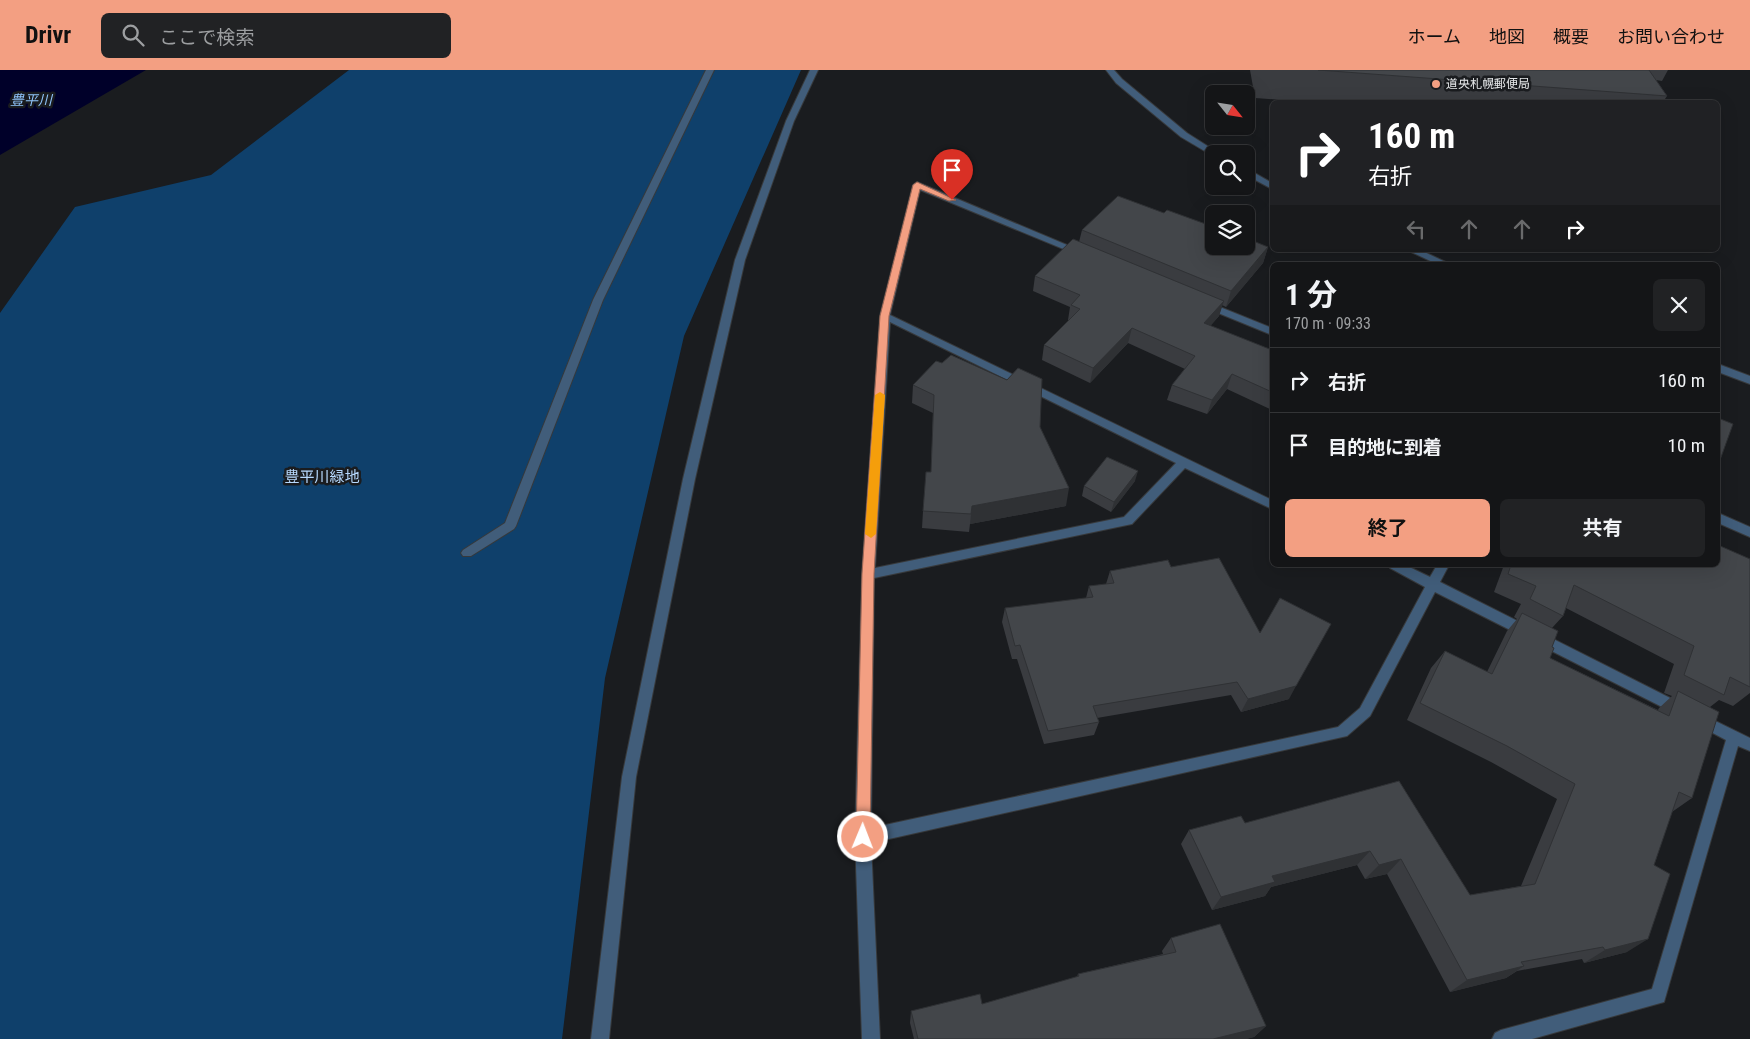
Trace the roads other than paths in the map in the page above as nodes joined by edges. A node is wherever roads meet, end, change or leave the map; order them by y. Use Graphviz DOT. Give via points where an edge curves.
graph roads {
  1 [pos="710,70"];
  2 [pos="814,70"];
  3 [pos="1110,70"];
  4 [pos="1205,147"];
  5 [pos="1255,176"];
  6 [pos="1270,185"];
  7 [pos="1417,252"];
  8 [pos="1090,256"];
  9 [pos="1440,262"];
  10 [pos="1190,298"];
  11 [pos="885,316"];
  12 [pos="1270,331"];
  13 [pos="1720,369"];
  14 [pos="1750,380"];
  15 [pos="1184,462"];
  16 [pos="1270,504"];
  17 [pos="1720,519"];
  18 [pos="1750,532"];
  19 [pos="467,553"];
  20 [pos="1398,567"];
  21 [pos="1442,567"];
  22 [pos="868,574"];
  23 [pos="1433,584"];
  24 [pos="1734,737"];
  25 [pos="1750,745"];
  26 [pos="863,837"];
  27 [pos="600,1039"];
  28 [pos="871,1039"];
  29 [pos="1501,1039"];
  1 -- 19 [label="street" via="598,300 510,526"];
  2 -- 27 [label="street" via="790,121 740,260 689,478 629,777"];
  3 -- 4 [label="street" via="1184,135"];
  5 -- 6 [label="street"];
  7 -- 9 [label="street"];
  8 -- 11 [label="street" via="917,185"];
  10 -- 12 [label="street"];
  11 -- 15 [label="street"];
  11 -- 22 [label="street"];
  13 -- 14 [label="street"];
  15 -- 16 [label="street"];
  15 -- 22 [label="street" via="1128,521"];
  17 -- 18 [label="street"];
  20 -- 23 [label="street"];
  21 -- 23 [label="street"];
  22 -- 26 [label="street"];
  23 -- 24 [label="street"];
  23 -- 26 [label="street" via="1366,712 1342,732"];
  24 -- 25 [label="street"];
  24 -- 29 [label="street" via="1658,996"];
  26 -- 28 [label="street"];
}
